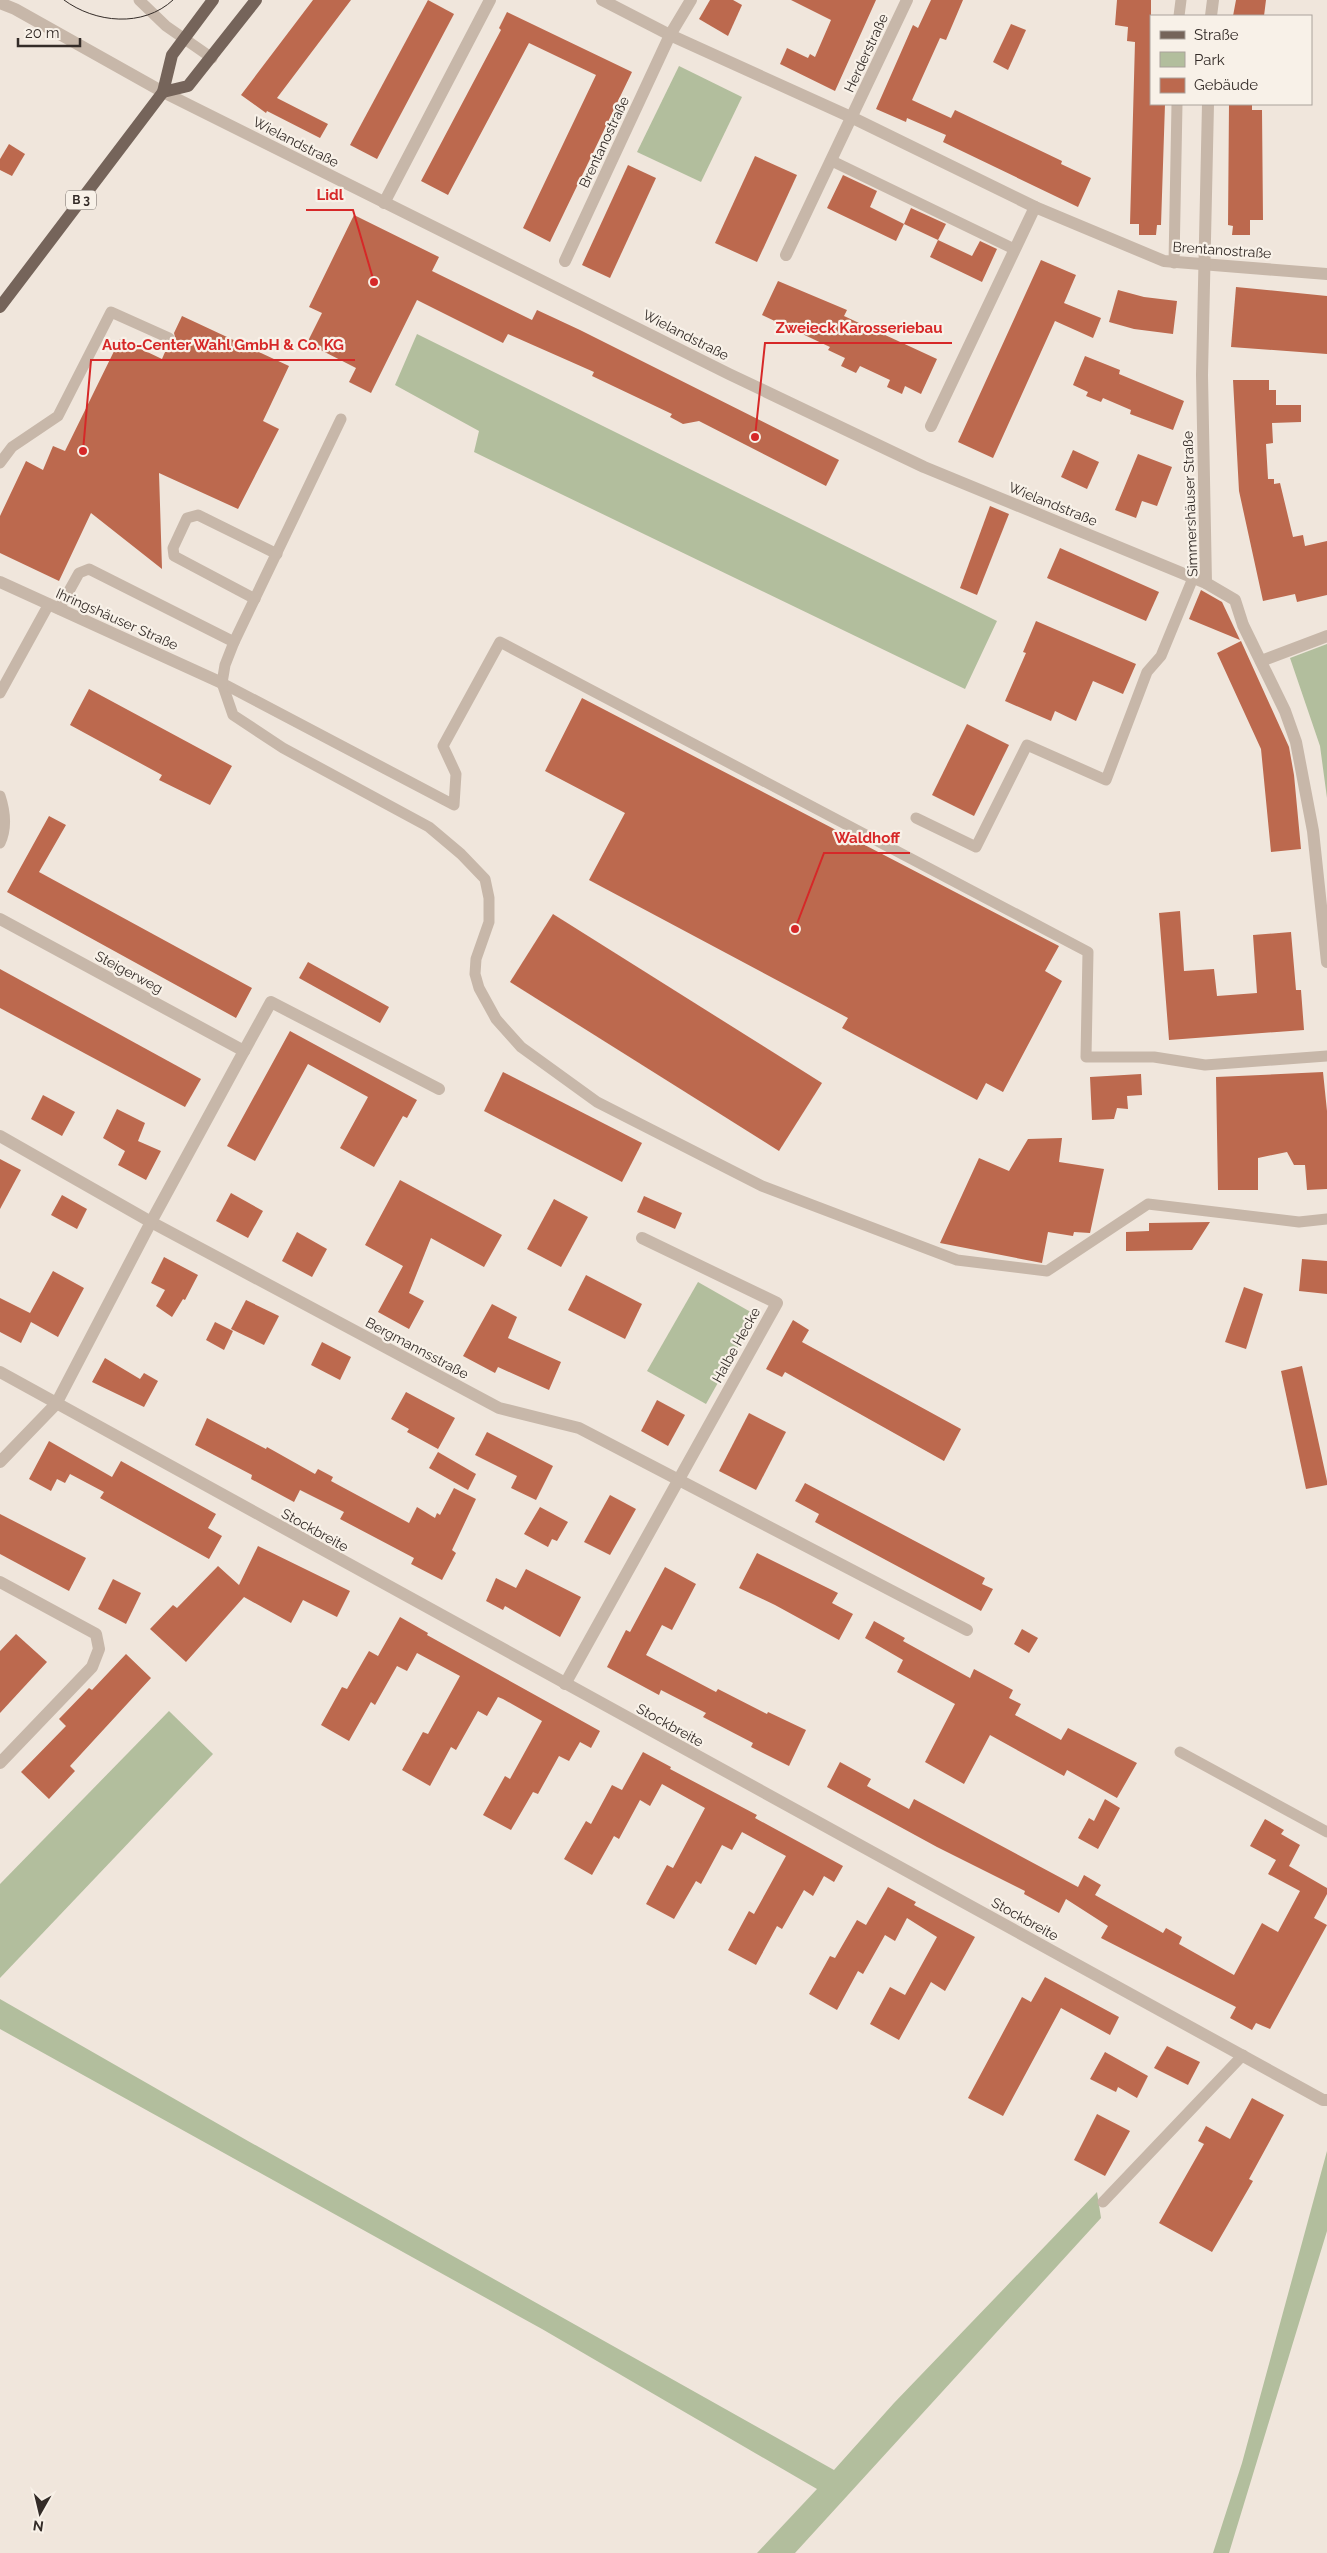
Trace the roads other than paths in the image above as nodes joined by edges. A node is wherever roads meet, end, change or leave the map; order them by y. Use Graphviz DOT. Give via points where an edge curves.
graph roads {
  1 [pos="139,0"];
  2 [pos="213,0"];
  3 [pos="256,0"];
  4 [pos="490,0"];
  5 [pos="602,0"];
  6 [pos="691,0"];
  7 [pos="906,0"];
  8 [pos="1181,0"];
  9 [pos="1213,0"];
  10 [pos="0,3"];
  11 [pos="248,5"];
  12 [pos="1179,15"];
  13 [pos="1211,15"];
  14 [pos="670,35"];
  15 [pos="184,40"];
  16 [pos="212,58"];
  17 [pos="163,92"];
  18 [pos="1177,105"];
  19 [pos="1208,105"];
  20 [pos="853,118"];
  21 [pos="832,161"];
  22 [pos="384,203"];
  23 [pos="1035,206"];
  24 [pos="1014,249"];
  25 [pos="786,255"];
  26 [pos="565,261"];
  27 [pos="1174,263"];
  28 [pos="1204,264"];
  29 [pos="1327,274"];
  30 [pos="0,307"];
  31 [pos="169,338"];
  32 [pos="341,419"];
  33 [pos="931,426"];
  34 [pos="0,462"];
  35 [pos="277,554"];
  36 [pos="1193,578"];
  37 [pos="0,582"];
  38 [pos="1206,583"];
  39 [pos="255,599"];
  40 [pos="54,607"];
  41 [pos="1327,636"];
  42 [pos="234,642"];
  43 [pos="1261,661"];
  44 [pos="222,682"];
  45 [pos="0,693"];
  46 [pos="0,796"];
  47 [pos="916,818"];
  48 [pos="0,843"];
  49 [pos="0,920"];
  50 [pos="1327,962"];
  51 [pos="244,1051"];
  52 [pos="1327,1056"];
  53 [pos="440,1089"];
  54 [pos="0,1136"];
  55 [pos="1327,1219"];
  56 [pos="151,1222"];
  57 [pos="642,1238"];
  58 [pos="0,1372"];
  59 [pos="56,1404"];
  60 [pos="0,1462"];
  61 [pos="677,1481"];
  62 [pos="0,1582"];
  63 [pos="967,1630"];
  64 [pos="565,1684"];
  65 [pos="1180,1752"];
  66 [pos="0,1763"];
  67 [pos="1327,1832"];
  68 [pos="1243,2055"];
  69 [pos="1327,2100"];
  70 [pos="1103,2202"];
  1 -- 15 [label="lane"];
  2 -- 15 [label="main road, B 3"];
  3 -- 11 [label="main road"];
  4 -- 22 [label="street"];
  5 -- 14 [label="street, Brentanostraße"];
  6 -- 14 [label="street"];
  7 -- 20 [label="street, Herderstraße"];
  8 -- 12 [label="lane"];
  9 -- 13 [label="street"];
  10 -- 17 [label="street, Wielandstraße"];
  11 -- 16 [label="main road"];
  14 -- 20 [label="street, Brentanostraße"];
  14 -- 26 [label="street, Brentanostraße"];
  15 -- 16 [label="lane"];
  15 -- 17 [label="main road, B 3" via="172,55"];
  16 -- 17 [label="main road" via="188,86"];
  17 -- 22 [label="street, Wielandstraße"];
  17 -- 30 [label="main road, B 3"];
  18 -- 27 [label="lane"];
  19 -- 28 [label="street, Simmershäuser Straße"];
  20 -- 21 [label="street"];
  20 -- 23 [label="street, Brentanostraße"];
  21 -- 24 [label="lane"];
  21 -- 25 [label="street"];
  22 -- 36 [label="street, Wielandstraße" via="924,467"];
  23 -- 24 [label="street"];
  23 -- 27 [label="street, Brentanostraße"];
  24 -- 33 [label="street"];
  27 -- 28 [label="street, Brentanostraße"];
  28 -- 29 [label="street, Brentanostraße"];
  28 -- 38 [label="street, Simmershäuser Straße" via="1202,375"];
  31 -- 34 [label="lane" via="111,312 58,416 12,447"];
  32 -- 35 [label="lane"];
  35 -- 39 [label="lane"];
  35 -- 39 [label="lane" via="198,515 187,518 173,548 174,556"];
  36 -- 38 [label="street, Wielandstraße"];
  36 -- 47 [label="lane" via="1161,656 1147,672 1106,780 1027,745 976,847"];
  37 -- 40 [label="street, Ihringshäuser Straße"];
  38 -- 43 [label="street, Simmershäuser Straße" via="1236,600 1243,625"];
  39 -- 42 [label="lane"];
  40 -- 42 [label="lane" via="79,572 89,569"];
  40 -- 44 [label="street, Ihringshäuser Straße"];
  40 -- 45 [label="lane"];
  41 -- 43 [label="street"];
  42 -- 44 [label="lane"];
  43 -- 50 [label="street, Simmershäuser Straße" via="1296,742 1313,831"];
  44 -- 52 [label="lane" via="454,805 456,774 443,746 500,642 1088,952 1086,1057 1154,1057 1205,1065"];
  44 -- 55 [label="lane" via="233,715 283,748 429,828 485,879 489,922 476,960 475,974 496,1019 521,1047 597,1102 762,1186 957,1260 1047,1272 1148,1204 1299,1222"];
  46 -- 48 [label="lane" via="5,811"];
  49 -- 51 [label="street, Steigerweg"];
  51 -- 53 [label="street" via="271,1002"];
  51 -- 56 [label="street"];
  54 -- 56 [label="street, Bergmannsstraße"];
  56 -- 59 [label="street"];
  56 -- 61 [label="street, Bergmannsstraße" via="498,1408 579,1428"];
  57 -- 61 [label="street, Halbe Hecke" via="777,1303"];
  58 -- 59 [label="street, Stockbreite"];
  59 -- 60 [label="street"];
  59 -- 64 [label="street, Stockbreite"];
  61 -- 63 [label="street"];
  61 -- 64 [label="street, Halbe Hecke"];
  62 -- 66 [label="street" via="96,1634 99,1649 92,1667"];
  64 -- 68 [label="street, Stockbreite"];
  65 -- 67 [label="lane"];
  68 -- 69 [label="street, Stockbreite"];
  68 -- 70 [label="lane"];
}
